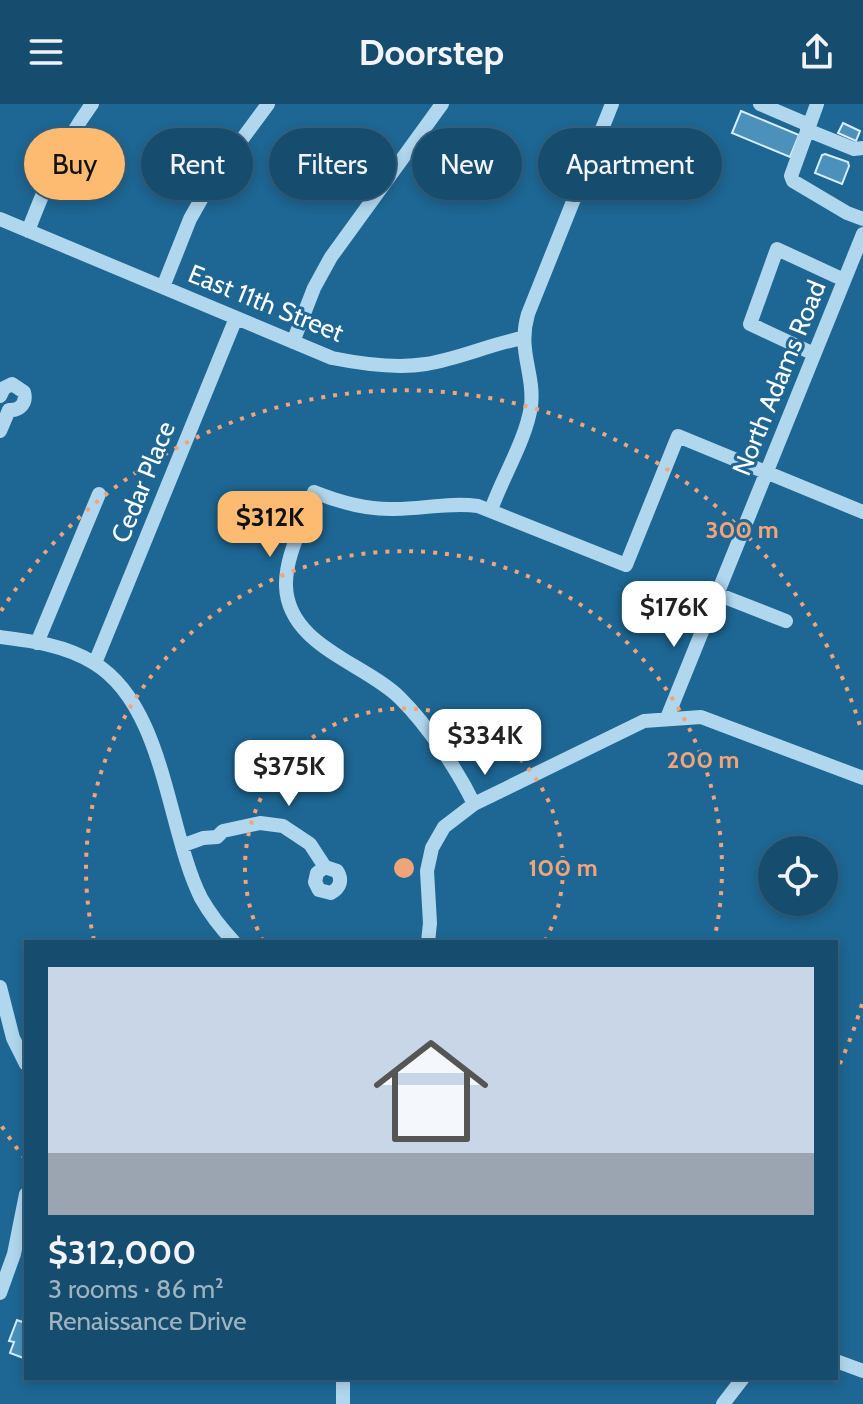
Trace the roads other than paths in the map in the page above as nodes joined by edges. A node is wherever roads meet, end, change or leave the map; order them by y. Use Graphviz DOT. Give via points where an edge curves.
graph roads {
  1 [pos="92,104"];
  2 [pos="268,104"];
  3 [pos="442,104"];
  4 [pos="612,104"];
  5 [pos="760,104"];
  6 [pos="817,104"];
  7 [pos="808,128"];
  8 [pos="863,148"];
  9 [pos="0,219"];
  10 [pos="863,219"];
  11 [pos="28,231"];
  12 [pos="863,234"];
  13 [pos="844,280"];
  14 [pos="163,287"];
  15 [pos="236,318"];
  16 [pos="523,338"];
  17 [pos="293,342"];
  18 [pos="814,354"];
  19 [pos="3,401"];
  20 [pos="0,431"];
  21 [pos="766,473"];
  22 [pos="99,494"];
  23 [pos="491,510"];
  24 [pos="863,512"];
  25 [pos="717,594"];
  26 [pos="786,621"];
  27 [pos="0,637"];
  28 [pos="37,643"];
  29 [pos="95,663"];
  30 [pos="667,718"];
  31 [pos="863,778"];
  32 [pos="474,804"];
  33 [pos="184,845"];
  34 [pos="325,867"];
  35 [pos="232,940"];
  36 [pos="428,940"];
  37 [pos="0,987"];
  38 [pos="24,1060"];
  39 [pos="24,1204"];
  40 [pos="0,1293"];
  41 [pos="838,1362"];
  42 [pos="863,1371"];
  43 [pos="343,1380"];
  44 [pos="741,1380"];
  45 [pos="343,1404"];
  46 [pos="723,1404"];
  1 -- 11 [label="street" via="52,169"];
  2 -- 14 [label="street" via="212,180"];
  3 -- 17 [label="street" via="331,257"];
  4 -- 16 [label="street" via="533,299"];
  5 -- 7 [label="street"];
  6 -- 7 [label="street"];
  7 -- 8 [label="street" via="854,149"];
  7 -- 10 [label="street" via="792,168 793,181"];
  9 -- 11 [label="street, East 11th Street"];
  11 -- 14 [label="street, East 11th Street"];
  12 -- 13 [label="street, North Adams Road"];
  13 -- 18 [label="street, North Adams Road"];
  13 -- 18 [label="street" via="777,249 750,324"];
  14 -- 15 [label="street, East 11th Street"];
  15 -- 17 [label="street, East 11th Street"];
  15 -- 29 [label="street, Cedar Place"];
  16 -- 17 [label="street, East 11th Street" via="403,366 332,358"];
  16 -- 23 [label="street" via="531,408"];
  18 -- 21 [label="street, North Adams Road"];
  19 -- 20 [label="street"];
  21 -- 23 [label="street" via="678,436 626,565"];
  21 -- 24 [label="street"];
  21 -- 25 [label="street, North Adams Road"];
  22 -- 28 [label="street"];
  23 -- 32 [label="street" via="465,504 374,508 314,492 286,579 288,599 301,624 327,649 399,697 424,725"];
  25 -- 26 [label="street"];
  25 -- 30 [label="street, North Adams Road"];
  27 -- 28 [label="street"];
  28 -- 29 [label="street"];
  29 -- 33 [label="street" via="123,691 142,724"];
  30 -- 31 [label="street" via="701,717"];
  30 -- 32 [label="street" via="644,721"];
  32 -- 36 [label="street" via="444,827 432,848 427,871"];
  33 -- 34 [label="street" via="260,823 283,826 302,836"];
  33 -- 35 [label="street" via="202,898"];
  37 -- 38 [label="street"];
  39 -- 40 [label="street"];
  41 -- 42 [label="street"];
  43 -- 45 [label="street"];
  44 -- 46 [label="street"];
}
